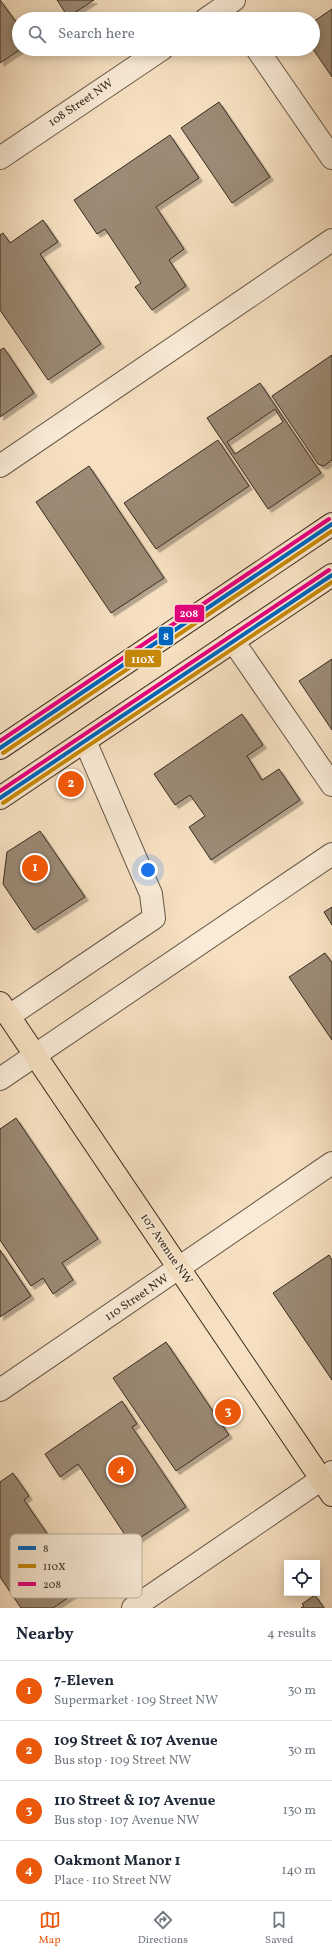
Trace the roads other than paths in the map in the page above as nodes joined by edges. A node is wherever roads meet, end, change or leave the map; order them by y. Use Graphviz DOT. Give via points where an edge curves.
graph roads {
  1 [pos="231,6"];
  2 [pos="219,12"];
  3 [pos="152,56"];
  4 [pos="262,56"];
  5 [pos="0,158"];
  6 [pos="332,158"];
  7 [pos="332,240"];
  8 [pos="0,466"];
  9 [pos="332,524"];
  10 [pos="332,575"];
  11 [pos="233,641"];
  12 [pos="85,741"];
  13 [pos="0,748"];
  14 [pos="332,785"];
  15 [pos="0,798"];
  16 [pos="332,854"];
  17 [pos="4,1009"];
  18 [pos="35,1055"];
  19 [pos="0,1079"];
  20 [pos="329,1171"];
  21 [pos="180,1269"];
  22 [pos="0,1390"];
  23 [pos="328,1482"];
  24 [pos="133,1608"];
  1 -- 2 [label="street"];
  3 -- 5 [label="street, 108 Street NW"];
  4 -- 6 [label="street"];
  7 -- 8 [label="street"];
  9 -- 13 [label="main road"];
  10 -- 11 [label="main road"];
  11 -- 12 [label="main road"];
  11 -- 14 [label="street"];
  12 -- 15 [label="main road"];
  12 -- 17 [label="street" via="151,894 154,918"];
  16 -- 18 [label="street"];
  17 -- 18 [label="main road, 107 Avenue NW"];
  18 -- 19 [label="street"];
  18 -- 21 [label="main road, 107 Avenue NW"];
  20 -- 21 [label="street, 110 Street NW"];
  21 -- 22 [label="street, 110 Street NW"];
  21 -- 23 [label="main road, 107 Avenue NW"];
  23 -- 24 [label="street"];
}
